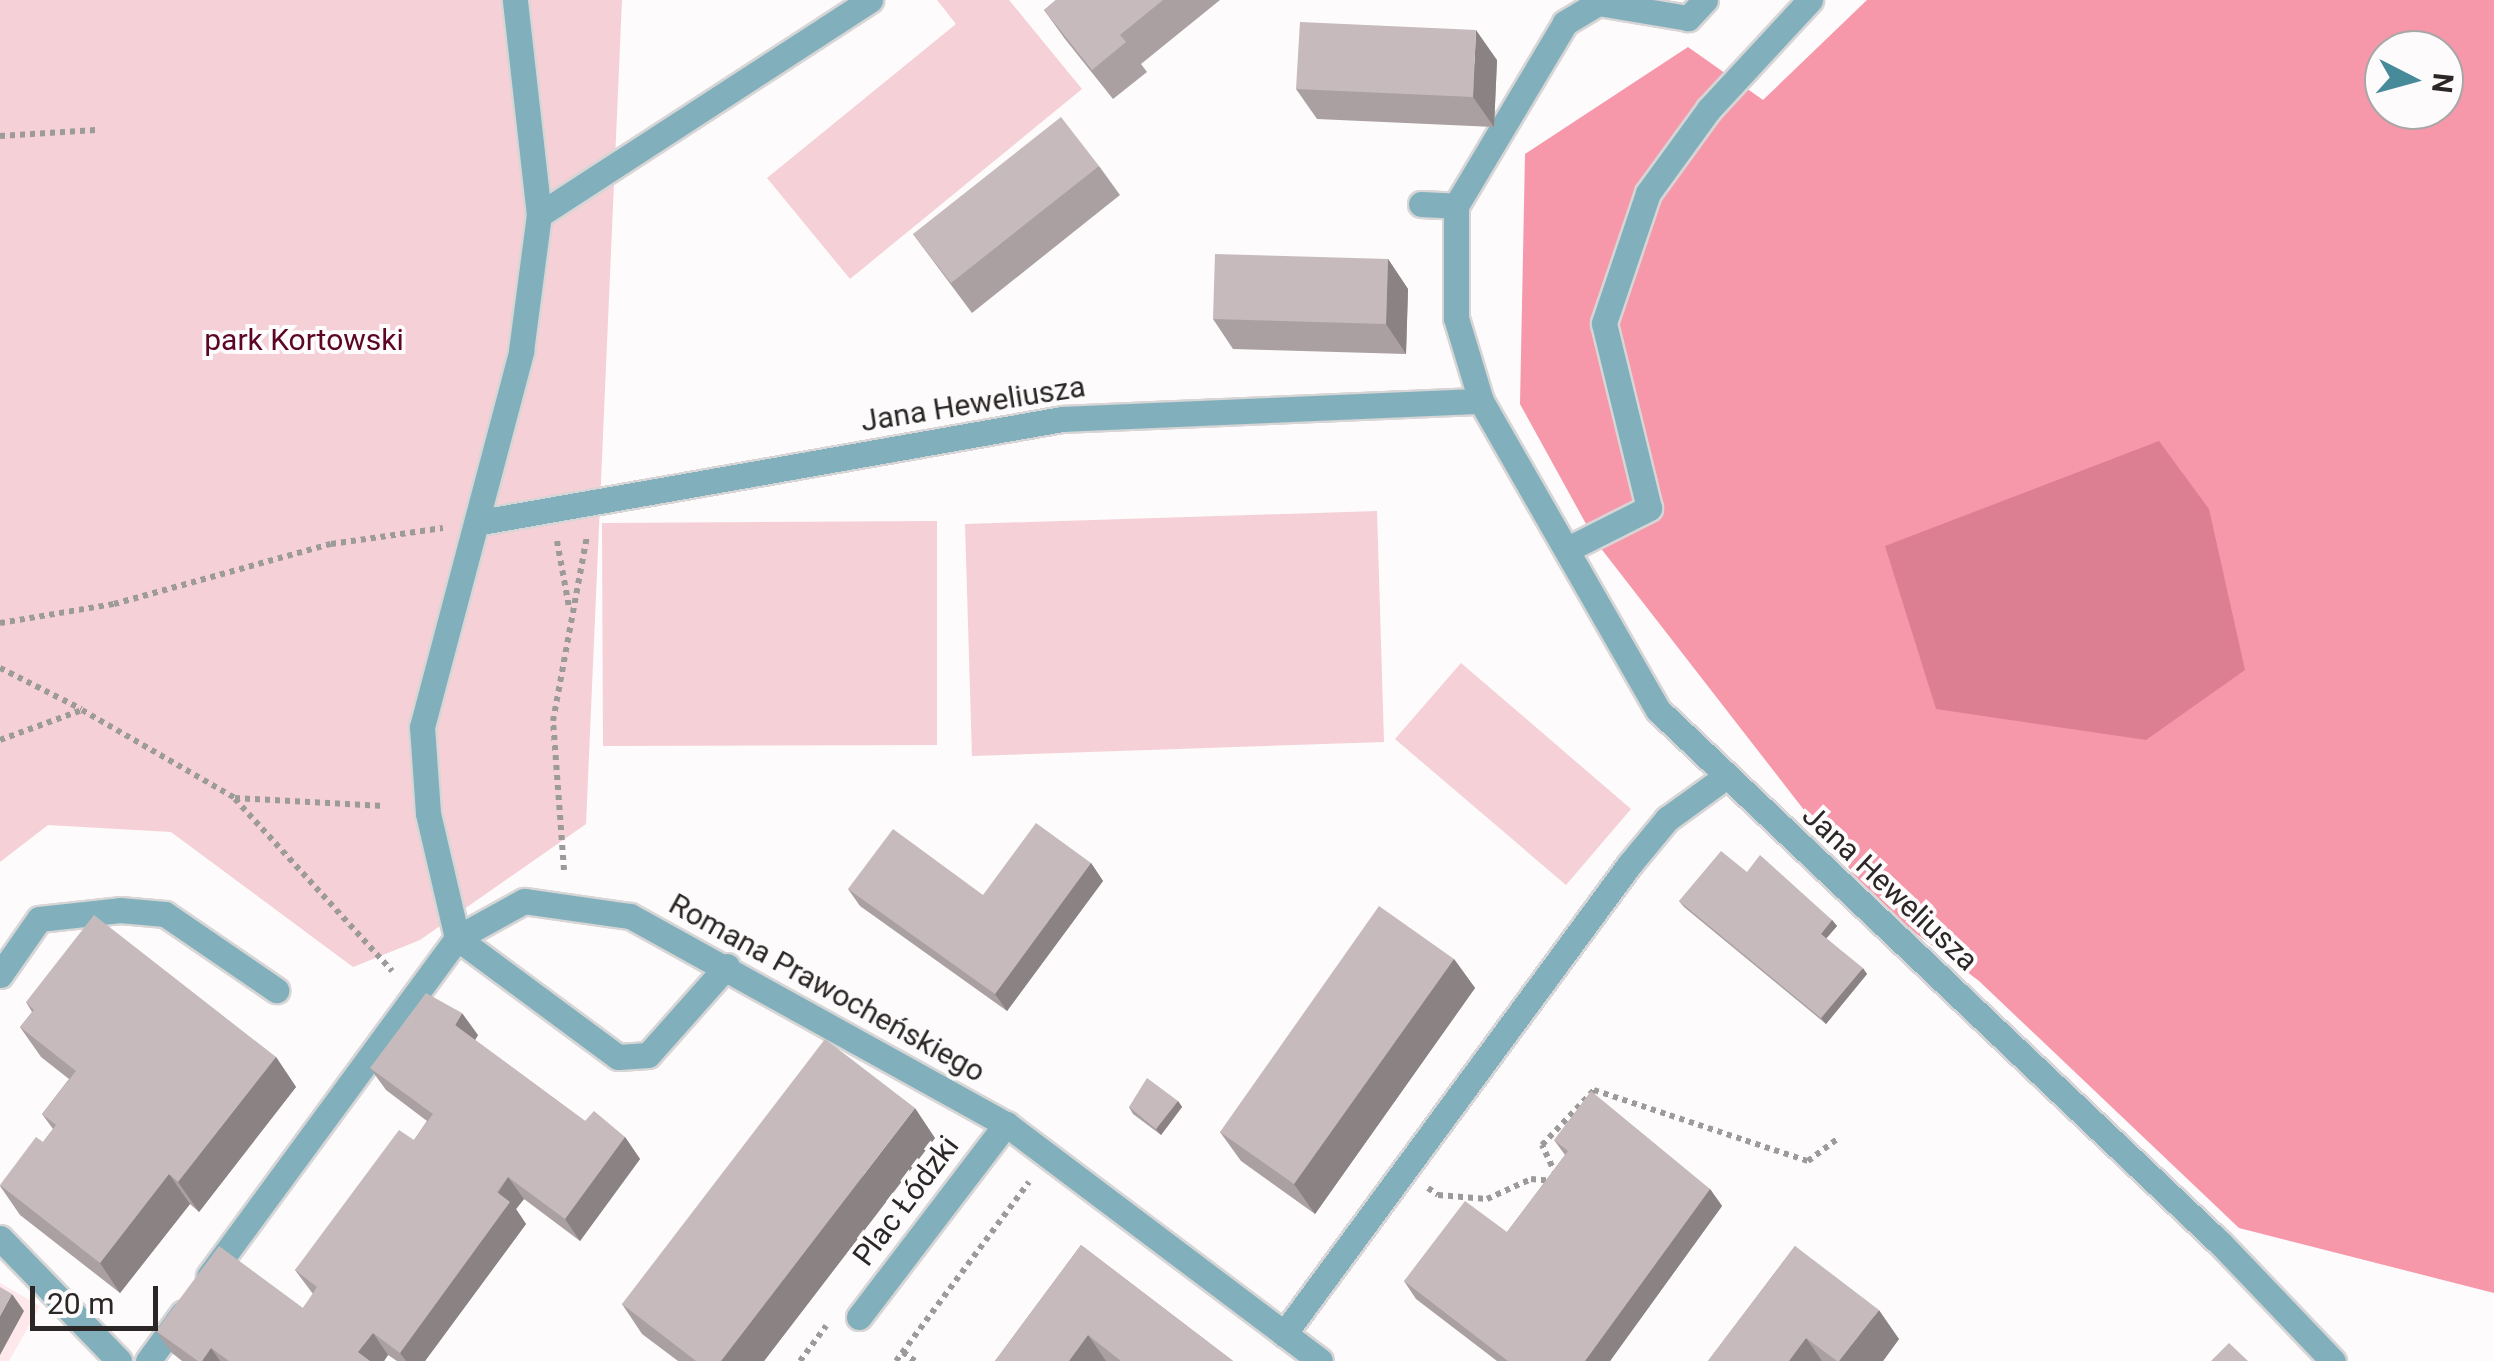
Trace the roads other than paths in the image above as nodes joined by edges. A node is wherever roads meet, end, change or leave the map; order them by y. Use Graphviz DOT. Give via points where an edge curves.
graph roads {
  1 [pos="515,0"];
  2 [pos="870,0"];
  3 [pos="1705,0"];
  4 [pos="1810,0"];
  5 [pos="1420,204"];
  6 [pos="1456,206"];
  7 [pos="539,214"];
  8 [pos="1480,401"];
  9 [pos="482,522"];
  10 [pos="1568,549"];
  11 [pos="1725,776"];
  12 [pos="457,938"];
  13 [pos="727,966"];
  14 [pos="0,975"];
  15 [pos="276,990"];
  16 [pos="1006,1124"];
  17 [pos="0,1238"];
  18 [pos="848,1315"];
  19 [pos="1284,1334"];
  20 [pos="119,1361"];
  21 [pos="148,1361"];
  22 [pos="1320,1361"];
  23 [pos="2333,1361"];
  1 -- 7 [label="street"];
  2 -- 7 [label="street"];
  3 -- 6 [label="street" via="1688,18 1598,4 1565,24"];
  4 -- 10 [label="street" via="1709,110 1648,193 1604,323 1649,508"];
  5 -- 6 [label="street"];
  6 -- 8 [label="street, Jana Heweliusza" via="1456,318"];
  7 -- 9 [label="street" via="521,352"];
  8 -- 9 [label="street, Jana Heweliusza" via="1062,419"];
  8 -- 10 [label="street, Jana Heweliusza"];
  9 -- 12 [label="street" via="422,727 428,814"];
  10 -- 11 [label="street, Jana Heweliusza" via="1658,710"];
  11 -- 19 [label="street" via="1666,820 1628,865"];
  11 -- 23 [label="street, Jana Heweliusza" via="2221,1244"];
  12 -- 13 [label="street, Romana Prawocheńskiego" via="524,900 630,916"];
  12 -- 13 [label="street" via="618,1057 648,1055"];
  12 -- 21 [label="street, Romana Prawocheńskiego"];
  13 -- 16 [label="street, Romana Prawocheńskiego"];
  14 -- 15 [label="street" via="38,919 120,910 165,914"];
  16 -- 18 [label="street, Plac Łódzki"];
  16 -- 19 [label="street, Romana Prawocheńskiego"];
  17 -- 20 [label="street"];
  19 -- 22 [label="street, Romana Prawocheńskiego"];
}
